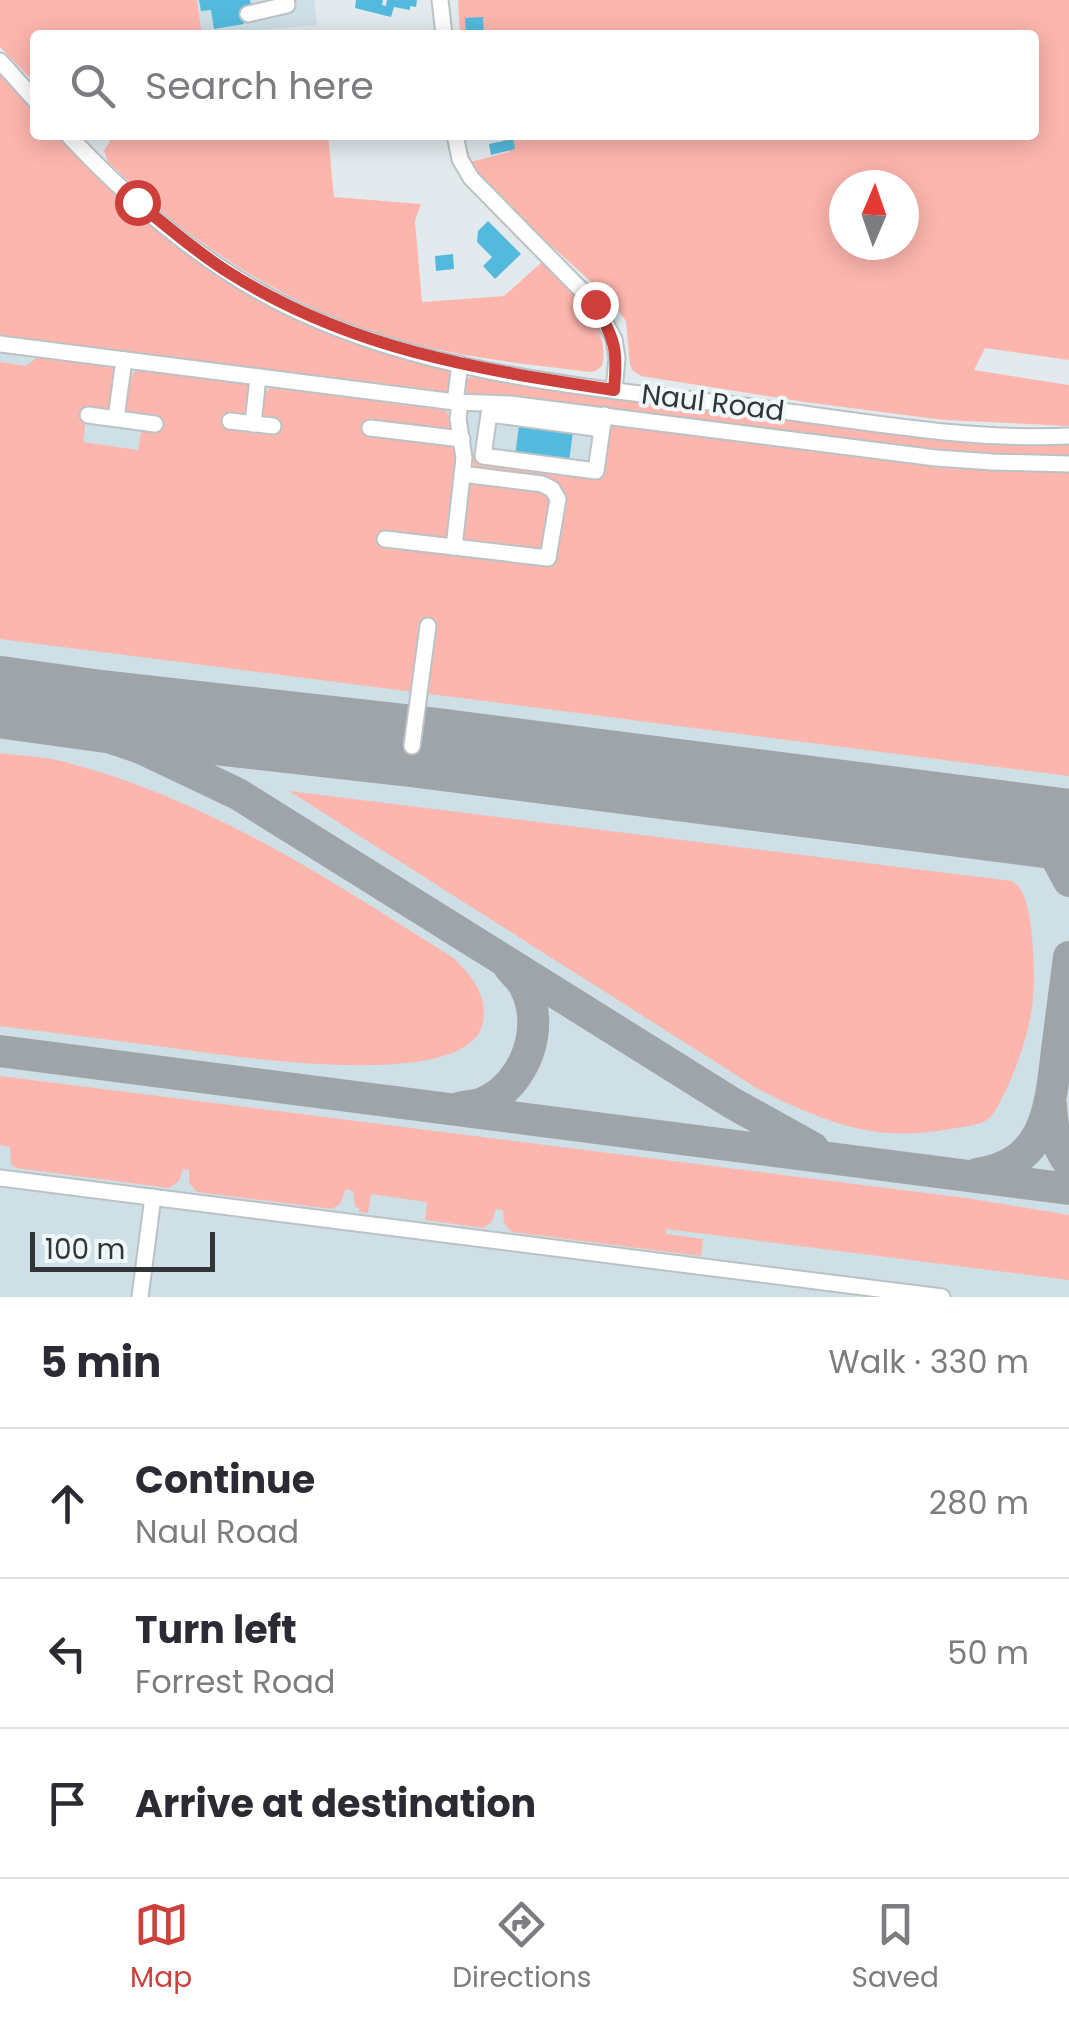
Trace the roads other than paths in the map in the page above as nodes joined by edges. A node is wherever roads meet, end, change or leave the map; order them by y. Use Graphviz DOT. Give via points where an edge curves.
graph roads {
  1 [pos="286,0"];
  2 [pos="440,0"];
  3 [pos="248,14"];
  4 [pos="443,30"];
  5 [pos="0,62"];
  6 [pos="30,95"];
  7 [pos="73,140"];
  8 [pos="455,140"];
  9 [pos="0,344"];
  10 [pos="124,360"];
  11 [pos="460,364"];
  12 [pos="258,377"];
  13 [pos="614,390"];
  14 [pos="457,402"];
  15 [pos="88,414"];
  16 [pos="116,418"];
  17 [pos="230,421"];
  18 [pos="603,422"];
  19 [pos="155,424"];
  20 [pos="253,424"];
  21 [pos="274,426"];
  22 [pos="370,428"];
  23 [pos="1069,436"];
  24 [pos="462,439"];
  25 [pos="1069,464"];
  26 [pos="462,474"];
  27 [pos="385,538"];
  28 [pos="454,547"];
  29 [pos="428,626"];
  30 [pos="412,746"];
  31 [pos="0,1178"];
  32 [pos="153,1197"];
  33 [pos="140,1297"];
  34 [pos="942,1297"];
  1 -- 3 [label="street" via="286,6"];
  2 -- 4 [label="street"];
  5 -- 6 [label="street"];
  7 -- 11 [label="street, Naul Road" via="137,202 226,272 348,332"];
  8 -- 13 [label="street" via="471,178 595,304 614,339"];
  9 -- 10 [label="street"];
  10 -- 12 [label="street"];
  10 -- 16 [label="street"];
  11 -- 13 [label="street, Naul Road"];
  11 -- 14 [label="street"];
  12 -- 14 [label="street"];
  12 -- 20 [label="street"];
  13 -- 23 [label="street, Naul Road" via="948,432"];
  14 -- 18 [label="street" via="510,404"];
  14 -- 24 [label="street"];
  15 -- 16 [label="street"];
  16 -- 19 [label="street"];
  17 -- 20 [label="street"];
  18 -- 18 [label="street" via="596,471 484,456 489,414"];
  18 -- 25 [label="street" via="936,458"];
  20 -- 21 [label="street"];
  22 -- 24 [label="street"];
  24 -- 26 [label="street"];
  26 -- 28 [label="street"];
  26 -- 28 [label="street" via="542,484 558,499 548,558"];
  27 -- 28 [label="street"];
  29 -- 30 [label="street"];
  31 -- 32 [label="street"];
  32 -- 33 [label="street"];
  32 -- 34 [label="street"];
}
